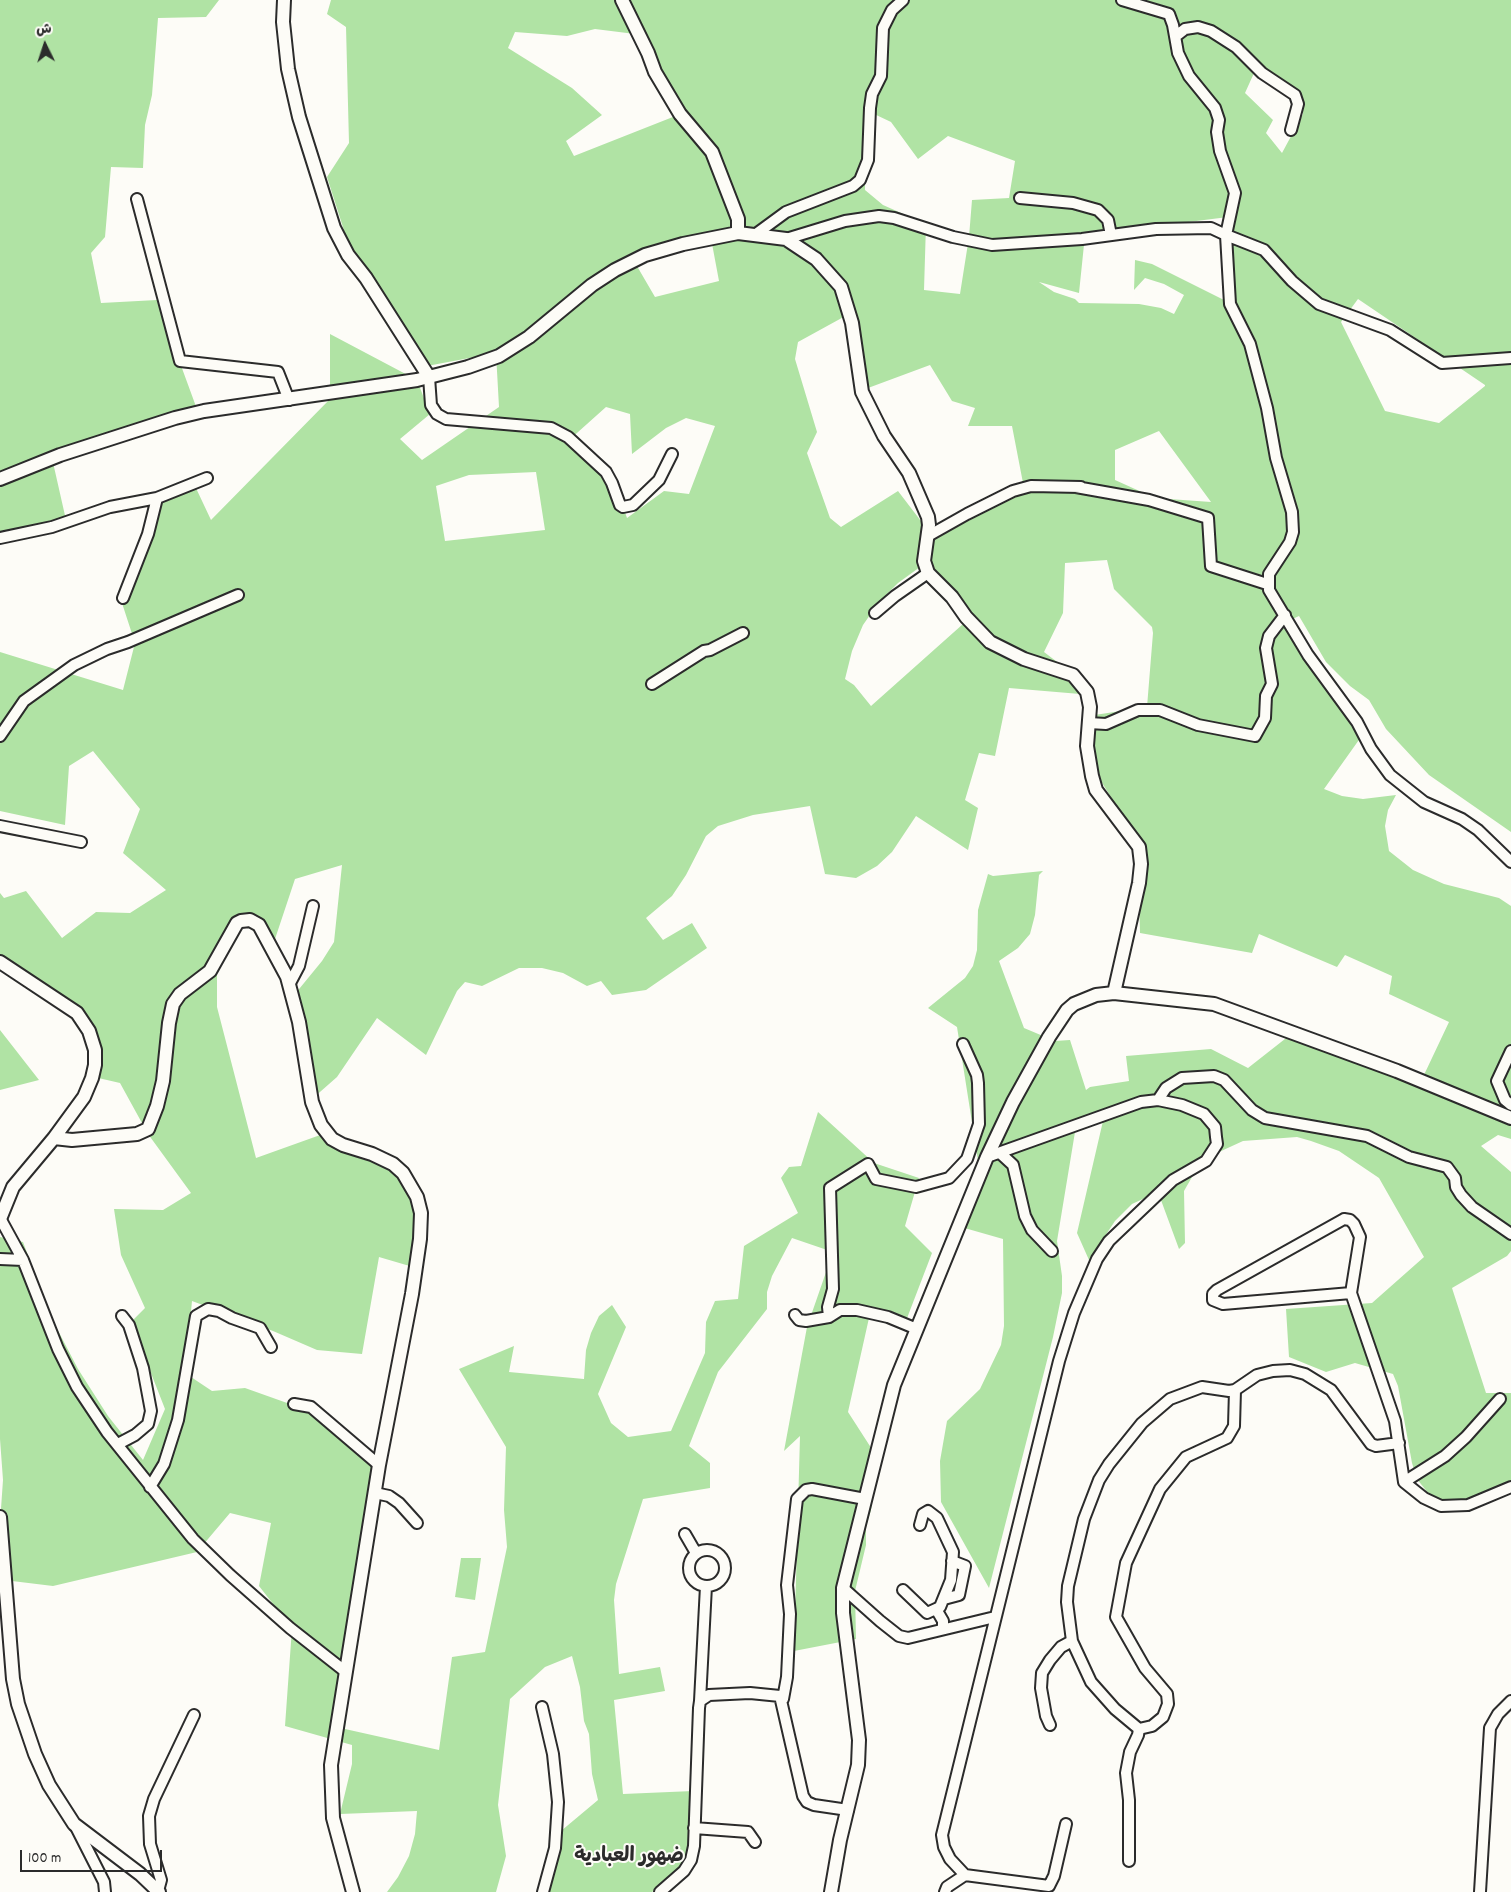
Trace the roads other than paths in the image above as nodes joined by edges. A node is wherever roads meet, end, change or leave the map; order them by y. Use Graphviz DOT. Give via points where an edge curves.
graph roads {
  1 [pos="284,0"];
  2 [pos="622,0"];
  3 [pos="903,0"];
  4 [pos="1122,0"];
  5 [pos="1176,36"];
  6 [pos="1291,130"];
  7 [pos="1020,198"];
  8 [pos="137,200"];
  9 [pos="738,233"];
  10 [pos="756,234"];
  11 [pos="1111,235"];
  12 [pos="1226,235"];
  13 [pos="786,239"];
  14 [pos="1511,358"];
  15 [pos="429,377"];
  16 [pos="289,400"];
  17 [pos="672,454"];
  18 [pos="208,478"];
  19 [pos="0,479"];
  20 [pos="1102,485"];
  21 [pos="1076,487"];
  22 [pos="157,498"];
  23 [pos="928,536"];
  24 [pos="0,538"];
  25 [pos="928,573"];
  26 [pos="1267,584"];
  27 [pos="238,595"];
  28 [pos="123,598"];
  29 [pos="875,613"];
  30 [pos="1285,615"];
  31 [pos="743,633"];
  32 [pos="652,684"];
  33 [pos="1089,723"];
  34 [pos="0,736"];
  35 [pos="0,826"];
  36 [pos="81,842"];
  37 [pos="1511,862"];
  38 [pos="313,906"];
  39 [pos="0,962"];
  40 [pos="289,985"];
  41 [pos="1114,993"];
  42 [pos="963,1044"];
  43 [pos="1511,1052"];
  44 [pos="1158,1100"];
  45 [pos="1511,1105"];
  46 [pos="1511,1118"];
  47 [pos="54,1138"];
  48 [pos="994,1155"];
  49 [pos="0,1219"];
  50 [pos="1511,1234"];
  51 [pos="1052,1251"];
  52 [pos="0,1259"];
  53 [pos="23,1260"];
  54 [pos="1351,1292"];
  55 [pos="795,1315"];
  56 [pos="122,1316"];
  57 [pos="829,1317"];
  58 [pos="917,1329"];
  59 [pos="271,1347"];
  60 [pos="1235,1390"];
  61 [pos="1500,1399"];
  62 [pos="294,1404"];
  63 [pos="1399,1443"];
  64 [pos="118,1444"];
  65 [pos="379,1465"];
  66 [pos="1404,1482"];
  67 [pos="150,1487"];
  68 [pos="1511,1487"];
  69 [pos="375,1493"];
  70 [pos="865,1498"];
  71 [pos="0,1517"];
  72 [pos="417,1522"];
  73 [pos="920,1525"];
  74 [pos="685,1534"];
  75 [pos="696,1553"];
  76 [pos="2,1566"];
  77 [pos="706,1586"];
  78 [pos="843,1588"];
  79 [pos="903,1590"];
  80 [pos="936,1609"];
  81 [pos="995,1617"];
  82 [pos="943,1629"];
  83 [pos="1072,1641"];
  84 [pos="346,1672"];
  85 [pos="783,1699"];
  86 [pos="700,1701"];
  87 [pos="1511,1701"];
  88 [pos="542,1707"];
  89 [pos="194,1715"];
  90 [pos="1050,1725"];
  91 [pos="1139,1729"];
  92 [pos="848,1810"];
  93 [pos="74,1824"];
  94 [pos="1066,1824"];
  95 [pos="694,1828"];
  96 [pos="755,1842"];
  97 [pos="1129,1861"];
  98 [pos="965,1875"];
  99 [pos="159,1891"];
  100 [pos="105,1892"];
  101 [pos="354,1892"];
  102 [pos="542,1892"];
  103 [pos="660,1892"];
  104 [pos="831,1892"];
  105 [pos="945,1892"];
  106 [pos="1480,1892"];
  1 -- 15 [label="street" via="282,22 288,69 299,117 334,228 348,256 366,278"];
  2 -- 9 [label="street" via="655,72 680,114 712,152 738,219"];
  3 -- 10 [label="street" via="892,10 884,28 881,76 872,94 870,108 868,160 860,180 786,212"];
  4 -- 5 [label="street" via="1169,14"];
  5 -- 6 [label="street" via="1185,29 1198,27 1211,31 1236,47 1262,73 1295,96 1298,104"];
  5 -- 12 [label="street" via="1178,53 1189,76 1215,108 1220,120 1217,132 1220,151 1236,193"];
  7 -- 11 [label="street" via="1073,203 1098,210 1108,220"];
  8 -- 16 [label="street" via="180,361 278,372"];
  9 -- 10 [label="street"];
  9 -- 15 [label="street" via="645,255 592,285 529,337 499,356"];
  10 -- 13 [label="street"];
  11 -- 12 [label="street" via="1194,228 1211,228"];
  11 -- 13 [label="street" via="992,245 953,238 879,216 845,221"];
  12 -- 14 [label="street" via="1264,250 1292,281 1319,304 1390,330 1442,363"];
  12 -- 26 [label="street" via="1230,304 1250,344 1292,512 1290,542 1269,574"];
  13 -- 23 [label="street" via="816,259 841,287 852,323 862,392 884,436 909,473 928,517"];
  15 -- 16 [label="street"];
  15 -- 17 [label="street" via="431,405 446,419 543,427 568,437 606,472 623,508 633,505 659,480"];
  16 -- 19 [label="street" via="175,418 60,455"];
  18 -- 22 [label="street"];
  20 -- 21 [label="street"];
  21 -- 23 [label="street" via="1031,486 1013,491"];
  21 -- 26 [label="street" via="1150,500 1208,518 1211,566"];
  22 -- 24 [label="street" via="110,507 59,524"];
  22 -- 28 [label="street" via="148,534"];
  23 -- 25 [label="street" via="924,561"];
  25 -- 29 [label="street"];
  25 -- 33 [label="street" via="990,642 1024,659 1073,675 1081,682 1089,699"];
  26 -- 30 [label="street"];
  27 -- 34 [label="street" via="107,648 74,665 24,701"];
  30 -- 33 [label="street" via="1269,636 1266,648 1272,684 1266,696 1265,718 1255,736 1198,725 1160,710 1138,710 1106,724"];
  30 -- 37 [label="street" via="1308,655 1357,722 1390,775 1424,802 1478,830"];
  31 -- 32 [label="street" via="704,651"];
  33 -- 41 [label="street" via="1088,762 1096,790 1134,838 1141,856"];
  35 -- 36 [label="street"];
  38 -- 40 [label="street" via="298,966"];
  39 -- 47 [label="street" via="77,1013 89,1031 94,1050 92,1078 84,1097"];
  40 -- 47 [label="street" via="280,960 259,925 250,920 239,922 210,971 180,994 173,1004 163,1081 148,1128 137,1134 72,1140"];
  40 -- 65 [label="street" via="299,1022 312,1102 321,1124 337,1142 393,1164 410,1183 420,1205 420,1239 412,1294"];
  41 -- 46 [label="street" via="1214,1004 1397,1071"];
  41 -- 48 [label="street" via="1086,998 1067,1010 1013,1102"];
  42 -- 57 [label="street" via="977,1074 980,1124 967,1159 949,1178 916,1187 876,1179 868,1164 830,1188 833,1289"];
  43 -- 45 [label="street" via="1497,1081 1505,1100"];
  44 -- 48 [label="street" via="1141,1102"];
  44 -- 50 [label="street" via="1166,1088 1182,1078 1214,1076 1224,1080 1252,1110 1265,1118 1367,1136 1409,1156 1447,1167 1455,1178 1456,1187 1472,1207"];
  44 -- 81 [label="street" via="1204,1114 1215,1127 1216,1144 1206,1161 1173,1180 1126,1223 1097,1259 1074,1313 1059,1361"];
  47 -- 49 [label="street" via="13,1187"];
  48 -- 51 [label="street" via="1013,1165 1025,1216 1032,1230"];
  48 -- 58 [label="street"];
  49 -- 53 [label="street"];
  52 -- 53 [label="street"];
  53 -- 64 [label="street" via="77,1386"];
  54 -- 54 [label="street" via="1360,1237 1354,1224 1344,1219 1217,1290 1212,1296 1223,1304"];
  54 -- 63 [label="street" via="1395,1421"];
  55 -- 57 [label="street" via="806,1321"];
  56 -- 64 [label="street" via="129,1325 143,1368 151,1410 148,1424"];
  57 -- 58 [label="street" via="840,1310 857,1310 888,1317"];
  58 -- 70 [label="street" via="894,1385"];
  59 -- 67 [label="street" via="260,1328 219,1311 208,1309 196,1316 178,1420 164,1464"];
  60 -- 63 [label="street" via="1257,1375 1273,1371 1290,1370 1305,1374 1331,1390 1371,1444"];
  60 -- 83 [label="street" via="1202,1387 1170,1398 1142,1423 1109,1464 1086,1512 1068,1586"];
  60 -- 91 [label="street" via="1234,1426 1227,1438 1186,1457 1160,1489 1126,1563 1116,1617 1145,1668 1167,1694 1168,1704 1163,1717 1152,1726"];
  61 -- 66 [label="street" via="1445,1456"];
  62 -- 65 [label="street" via="311,1407"];
  63 -- 66 [label="street"];
  64 -- 67 [label="street"];
  65 -- 69 [label="street"];
  66 -- 68 [label="street" via="1424,1498 1441,1506 1468,1505"];
  67 -- 84 [label="street" via="230,1576"];
  69 -- 72 [label="street" via="389,1496"];
  69 -- 84 [label="street"];
  70 -- 78 [label="street"];
  70 -- 85 [label="street" via="812,1489 797,1499 787,1585 790,1614"];
  71 -- 76 [label="street"];
  73 -- 80 [label="street" via="923,1514 928,1511 937,1518 953,1552 951,1580 940,1607"];
  74 -- 75 [label="street"];
  75 -- 77 [label="street" via="690,1560 691,1577"];
  75 -- 77 [label="street" via="706,1550 722,1558 723,1577 716,1584"];
  76 -- 93 [label="street" via="18,1704 49,1785"];
  77 -- 86 [label="street"];
  78 -- 82 [label="street" via="899,1636 908,1638"];
  78 -- 92 [label="street" via="843,1613 860,1740"];
  79 -- 80 [label="street" via="927,1613"];
  80 -- 82 [label="street" via="943,1621"];
  81 -- 82 [label="street"];
  81 -- 98 [label="street" via="942,1835 950,1859"];
  83 -- 90 [label="street" via="1050,1660 1042,1673 1041,1688"];
  83 -- 91 [label="street" via="1098,1693"];
  84 -- 101 [label="street" via="331,1765 331,1796 333,1818"];
  85 -- 86 [label="street" via="774,1695 721,1694"];
  85 -- 92 [label="street" via="790,1746 803,1796 814,1806"];
  86 -- 95 [label="street"];
  87 -- 106 [label="street" via="1490,1728"];
  88 -- 102 [label="street" via="553,1754 558,1802 555,1848"];
  89 -- 99 [label="street" via="149,1816 150,1844 162,1880"];
  91 -- 97 [label="street" via="1126,1773"];
  92 -- 104 [label="street"];
  93 -- 99 [label="street"];
  93 -- 100 [label="street" via="104,1882"];
  94 -- 98 [label="street" via="1054,1876 1048,1886"];
  95 -- 96 [label="street" via="748,1832"];
  95 -- 103 [label="street" via="691,1860"];
  98 -- 105 [label="street" via="947,1887"];
}
